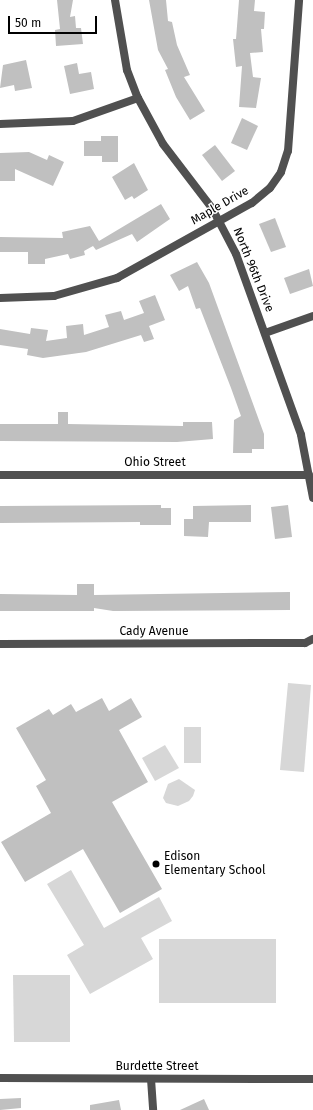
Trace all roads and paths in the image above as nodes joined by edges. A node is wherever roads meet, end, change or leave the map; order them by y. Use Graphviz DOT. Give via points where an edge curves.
graph roads {
  1 [pos="115,0"];
  2 [pos="299,0"];
  3 [pos="138,98"];
  4 [pos="0,124"];
  5 [pos="219,221"];
  6 [pos="0,298"];
  7 [pos="313,316"];
  8 [pos="265,333"];
  9 [pos="0,475"];
  10 [pos="309,475"];
  11 [pos="313,498"];
  12 [pos="311,640"];
  13 [pos="0,644"];
  14 [pos="0,1078"];
  15 [pos="151,1079"];
  16 [pos="313,1079"];
  17 [pos="154,1110"];
  1 -- 3 [label="street, North 96th Drive" via="124,57"];
  2 -- 5 [label="street, Maple Drive" via="290,139 284,162 276,181 258,199"];
  3 -- 4 [label="street" via="72,121"];
  3 -- 5 [label="street, North 96th Drive" via="163,144"];
  5 -- 6 [label="street, Maple Drive" via="118,278 97,287 54,296"];
  5 -- 8 [label="street, North 96th Drive" via="236,254"];
  7 -- 8 [label="street"];
  8 -- 10 [label="street, North 96th Drive" via="301,435"];
  9 -- 10 [label="street, Ohio Street"];
  10 -- 11 [label="street, North 96th Drive"];
  12 -- 13 [label="street, Cady Avenue"];
  14 -- 15 [label="street, Burdette Street"];
  15 -- 16 [label="street, Burdette Street"];
  15 -- 17 [label="street"];
}
